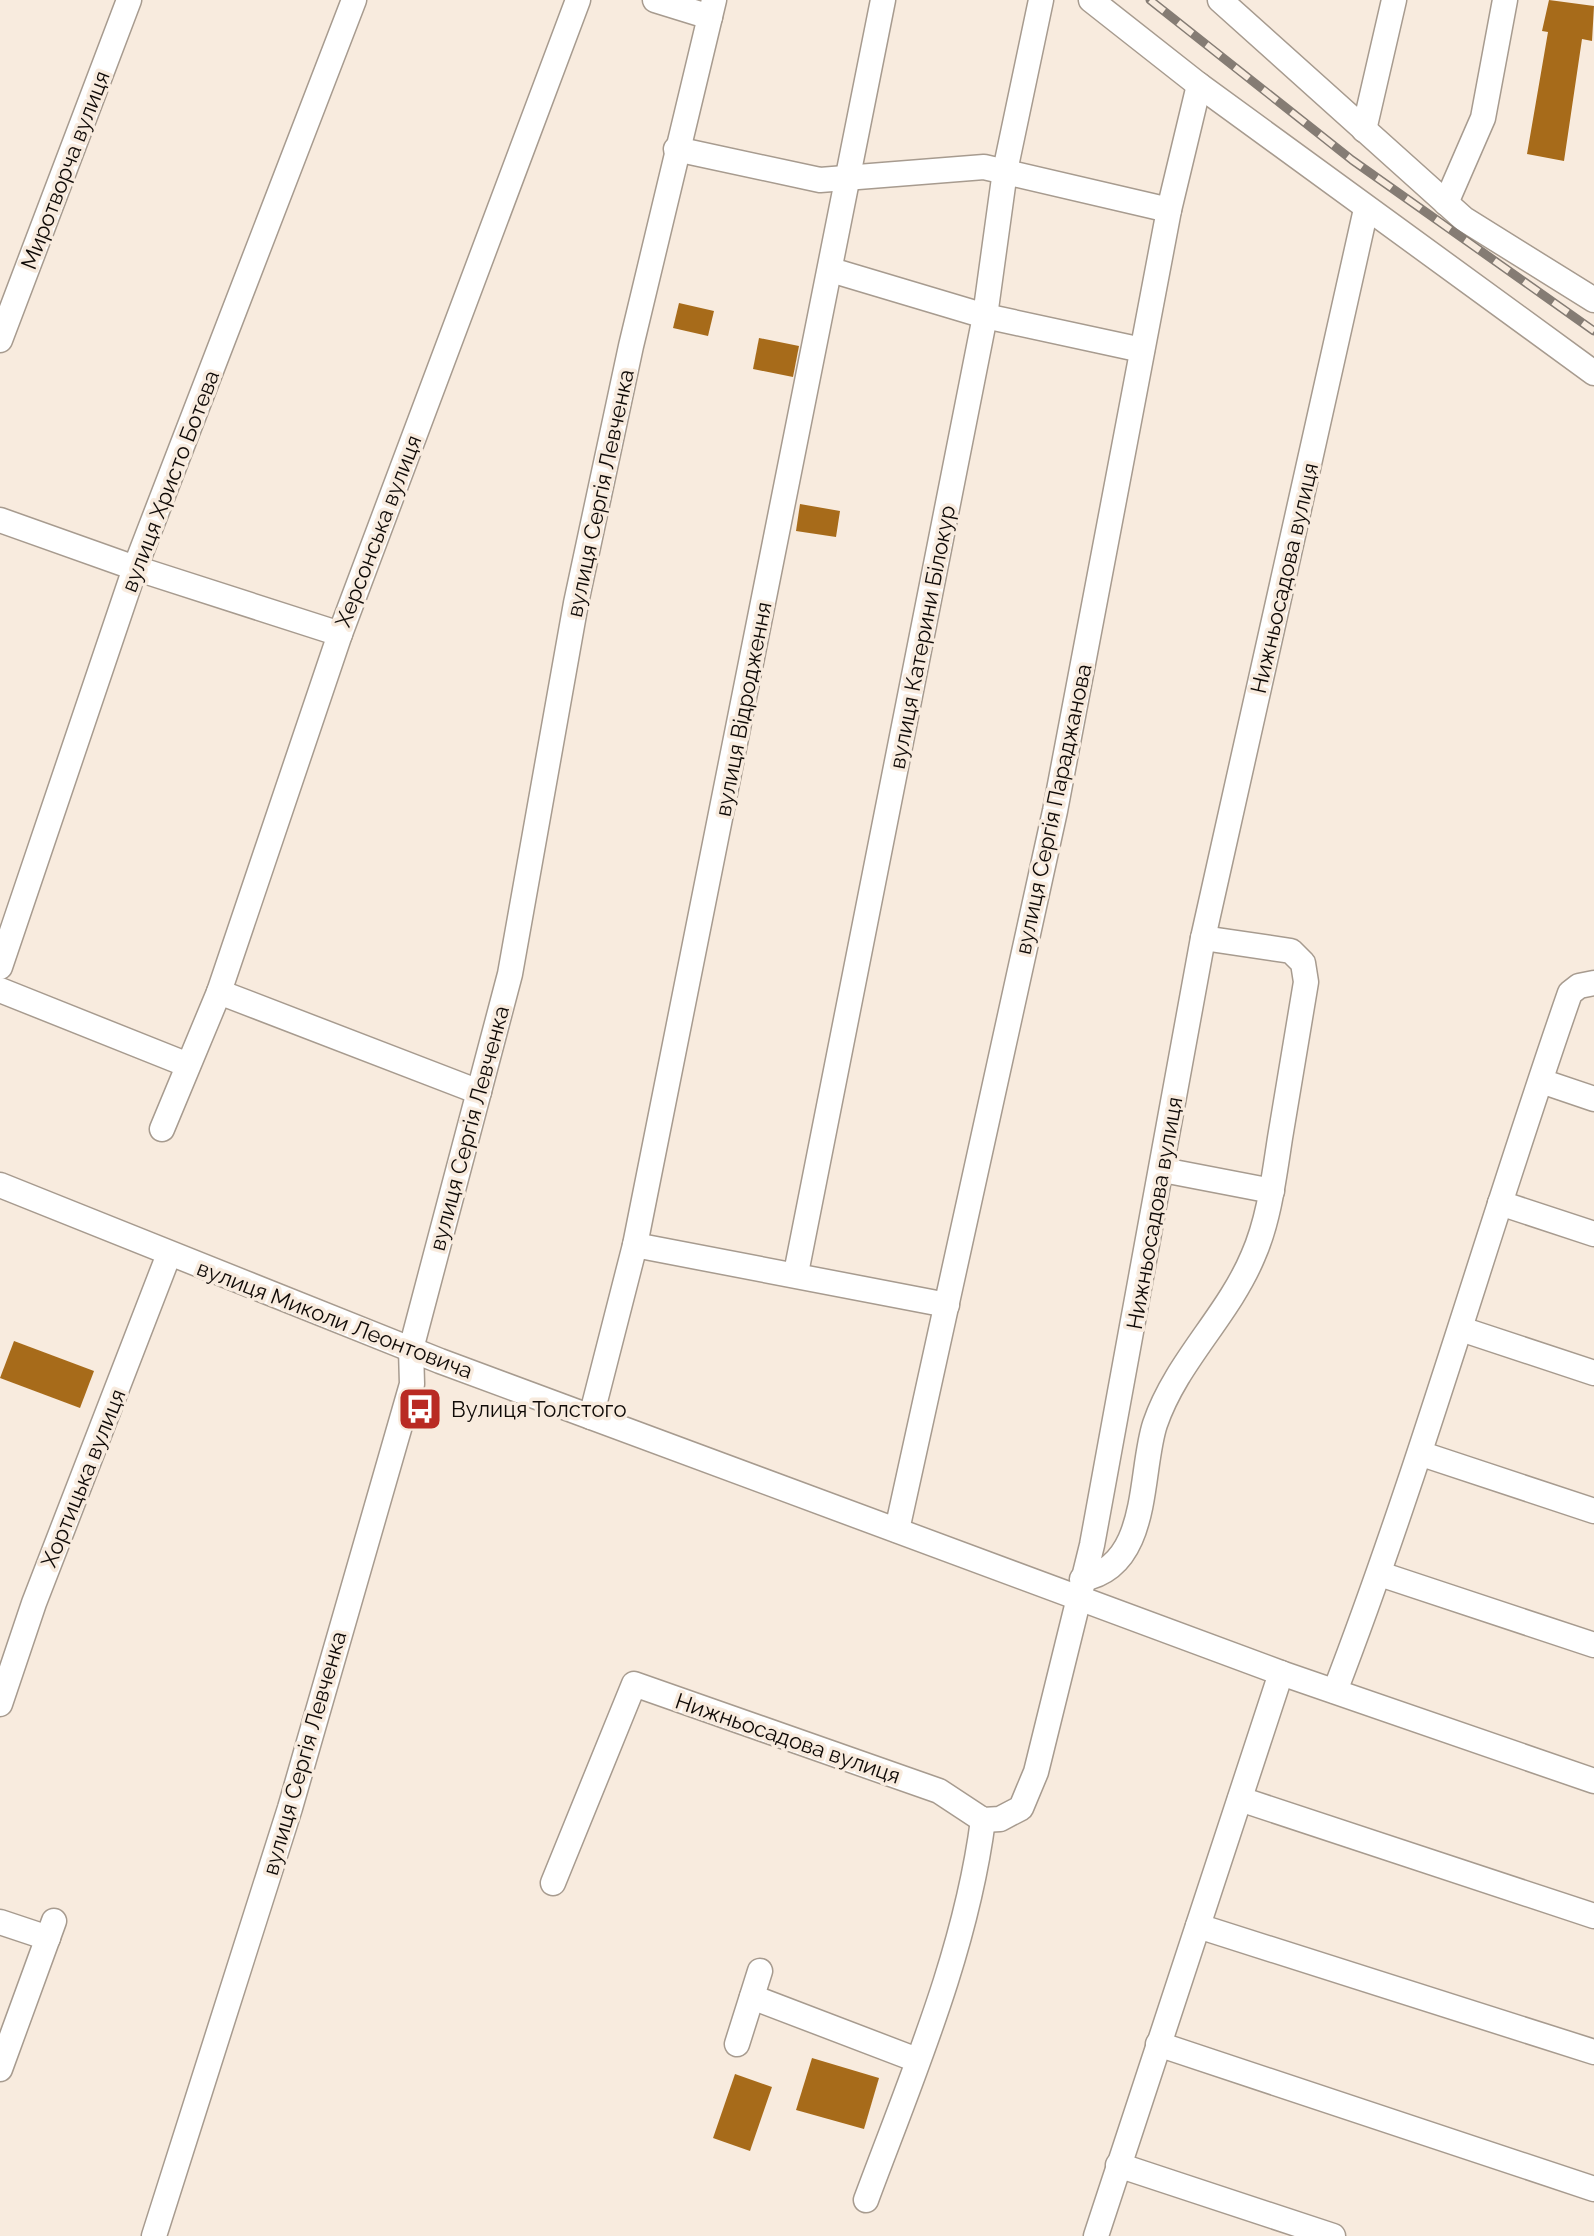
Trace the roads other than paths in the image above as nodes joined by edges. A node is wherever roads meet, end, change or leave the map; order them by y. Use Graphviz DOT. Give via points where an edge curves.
graph roads {
  1 [pos="129,0"];
  2 [pos="354,0"];
  3 [pos="578,0"];
  4 [pos="655,0"];
  5 [pos="883,0"];
  6 [pos="1041,0"];
  7 [pos="1091,0"];
  8 [pos="1220,0"];
  9 [pos="1394,0"];
  10 [pos="1505,0"];
  11 [pos="712,9"];
  12 [pos="1199,85"];
  13 [pos="1364,130"];
  14 [pos="676,149"];
  15 [pos="1005,171"];
  16 [pos="845,179"];
  17 [pos="1446,203"];
  18 [pos="1366,209"];
  19 [pos="1169,210"];
  20 [pos="831,270"];
  21 [pos="1594,300"];
  22 [pos="985,316"];
  23 [pos="0,340"];
  24 [pos="1142,350"];
  25 [pos="1594,373"];
  26 [pos="0,520"];
  27 [pos="135,568"];
  28 [pos="340,634"];
  29 [pos="1203,938"];
  30 [pos="0,967"];
  31 [pos="1594,983"];
  32 [pos="0,990"];
  33 [pos="219,992"];
  34 [pos="188,1065"];
  35 [pos="1541,1081"];
  36 [pos="479,1092"];
  37 [pos="1594,1099"];
  38 [pos="162,1129"];
  39 [pos="1163,1170"];
  40 [pos="0,1185"];
  41 [pos="1272,1191"];
  42 [pos="1500,1203"];
  43 [pos="1594,1234"];
  44 [pos="635,1245"];
  45 [pos="169,1254"];
  46 [pos="796,1273"];
  47 [pos="947,1305"];
  48 [pos="1461,1329"];
  49 [pos="411,1349"];
  50 [pos="1594,1373"];
  51 [pos="591,1417"];
  52 [pos="1422,1454"];
  53 [pos="1594,1511"];
  54 [pos="897,1530"];
  55 [pos="1380,1574"];
  56 [pos="1080,1588"];
  57 [pos="1594,1645"];
  58 [pos="1281,1673"];
  59 [pos="1335,1691"];
  60 [pos="0,1704"];
  61 [pos="1594,1781"];
  62 [pos="1240,1799"];
  63 [pos="983,1820"];
  64 [pos="553,1883"];
  65 [pos="1594,1916"];
  66 [pos="0,1922"];
  67 [pos="1198,1926"];
  68 [pos="760,1971"];
  69 [pos="752,1997"];
  70 [pos="737,2044"];
  71 [pos="1158,2044"];
  72 [pos="1594,2052"];
  73 [pos="917,2060"];
  74 [pos="0,2069"];
  75 [pos="1118,2165"];
  76 [pos="1594,2189"];
  77 [pos="866,2200"];
  78 [pos="154,2236"];
  79 [pos="1096,2236"];
  80 [pos="1333,2236"];
  1 -- 23 [label="street, Миротворча вулиця"];
  2 -- 27 [label="street, вулиця Христо Ботева"];
  3 -- 28 [label="street, Херсонська вулиця"];
  4 -- 11 [label="street"];
  5 -- 16 [label="street, вулиця Відродження"];
  6 -- 15 [label="street, вулиця Катерини Білокур"];
  7 -- 12 [label="street"];
  8 -- 13 [label="street"];
  9 -- 13 [label="street"];
  10 -- 17 [label="street" via="1483,118"];
  11 -- 14 [label="street, вулиця Сергія Левченка"];
  12 -- 18 [label="street"];
  12 -- 19 [label="street, вулиця Сергія Параджанова"];
  13 -- 17 [label="street"];
  14 -- 16 [label="street" via="820,180"];
  14 -- 36 [label="street, вулиця Сергія Левченка" via="576,603 510,974"];
  15 -- 16 [label="street" via="984,167"];
  15 -- 19 [label="street"];
  15 -- 22 [label="street, вулиця Катерини Білокур"];
  16 -- 20 [label="street, вулиця Відродження"];
  17 -- 21 [label="street"];
  18 -- 25 [label="street"];
  18 -- 29 [label="street, Нижньосадова вулиця"];
  19 -- 24 [label="street, вулиця Сергія Параджанова"];
  20 -- 22 [label="street"];
  20 -- 44 [label="street, вулиця Відродження"];
  22 -- 24 [label="street"];
  22 -- 46 [label="street, вулиця Катерини Білокур"];
  24 -- 47 [label="street, вулиця Сергія Параджанова" via="1055,811"];
  26 -- 27 [label="street"];
  27 -- 28 [label="street"];
  27 -- 30 [label="street, вулиця Христо Ботева"];
  28 -- 33 [label="street, Херсонська вулиця"];
  29 -- 39 [label="street, Нижньосадова вулиця"];
  29 -- 41 [label="street" via="1291,951 1303,963 1306,982"];
  31 -- 35 [label="street" via="1570,993"];
  32 -- 34 [label="street"];
  33 -- 34 [label="street, Херсонська вулиця"];
  33 -- 36 [label="street"];
  34 -- 38 [label="street, Херсонська вулиця"];
  35 -- 37 [label="street"];
  35 -- 42 [label="street"];
  36 -- 49 [label="street, вулиця Сергія Левченка"];
  39 -- 41 [label="street"];
  39 -- 56 [label="street, Нижньосадова вулиця"];
  40 -- 45 [label="street, вулиця Миколи Леонтовича"];
  41 -- 56 [label="street" via="1255,1254 1173,1383 1155,1425 1141,1510 1129,1539 1105,1571"];
  42 -- 43 [label="street"];
  42 -- 48 [label="street"];
  44 -- 46 [label="street"];
  44 -- 51 [label="street, вулиця Відродження"];
  45 -- 49 [label="street, вулиця Миколи Леонтовича"];
  45 -- 60 [label="street, Хортицька вулиця"];
  46 -- 47 [label="street"];
  47 -- 54 [label="street, вулиця Сергія Параджанова"];
  48 -- 50 [label="street"];
  48 -- 52 [label="street"];
  49 -- 51 [label="street, вулиця Миколи Леонтовича"];
  49 -- 78 [label="street, вулиця Сергія Левченка" via="412,1384 318,1715"];
  51 -- 54 [label="street, вулиця Миколи Леонтовича"];
  52 -- 53 [label="street"];
  52 -- 55 [label="street"];
  54 -- 56 [label="street, вулиця Миколи Леонтовича"];
  55 -- 57 [label="street"];
  55 -- 59 [label="street"];
  56 -- 58 [label="street, вулиця Миколи Леонтовича"];
  56 -- 63 [label="street, Нижньосадова вулиця" via="1036,1772 1021,1808 1000,1819"];
  58 -- 59 [label="street, вулиця Миколи Леонтовича"];
  58 -- 62 [label="street"];
  59 -- 61 [label="street, вулиця Миколи Леонтовича"];
  62 -- 65 [label="street"];
  62 -- 67 [label="street"];
  63 -- 64 [label="street, Нижньосадова вулиця" via="939,1791 634,1684"];
  63 -- 73 [label="street" via="976,1873 947,1980"];
  66 -- 74 [label="street" via="51,1929"];
  67 -- 71 [label="street"];
  67 -- 72 [label="street"];
  68 -- 69 [label="street"];
  69 -- 70 [label="street"];
  69 -- 73 [label="street"];
  71 -- 75 [label="street"];
  71 -- 76 [label="street"];
  73 -- 77 [label="street"];
  75 -- 79 [label="street"];
  75 -- 80 [label="street"];
}
